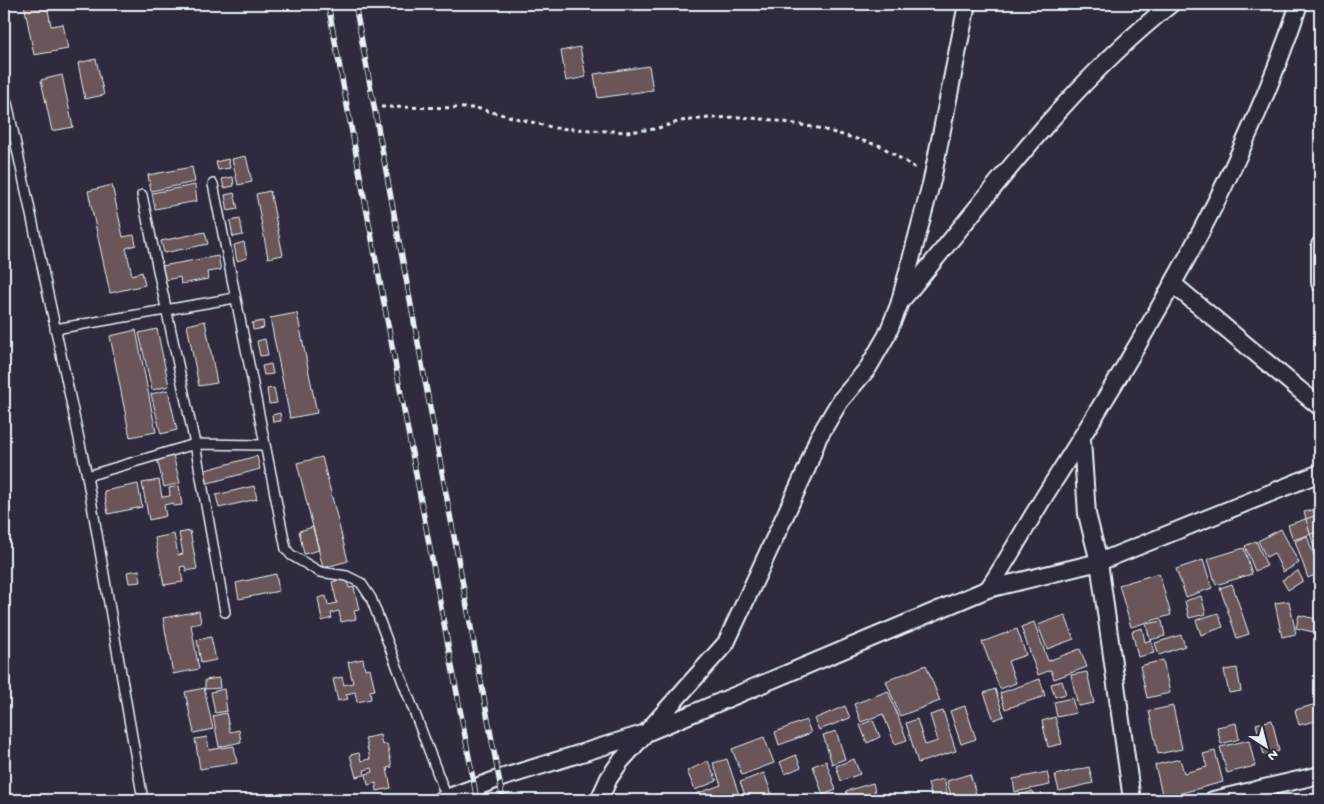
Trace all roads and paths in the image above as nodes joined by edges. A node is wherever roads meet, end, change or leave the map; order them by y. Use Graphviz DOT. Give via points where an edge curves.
graph roads {
  1 [pos="967,4"];
  2 [pos="1172,4"];
  3 [pos="1299,4"];
  4 [pos="4,95"];
  5 [pos="381,108"];
  6 [pos="932,180"];
  7 [pos="213,184"];
  8 [pos="142,194"];
  9 [pos="1320,245"];
  10 [pos="1320,283"];
  11 [pos="1173,284"];
  12 [pos="236,298"];
  13 [pos="899,304"];
  14 [pos="165,310"];
  15 [pos="55,329"];
  16 [pos="1320,407"];
  17 [pos="1082,440"];
  18 [pos="195,444"];
  19 [pos="265,445"];
  20 [pos="1320,473"];
  21 [pos="87,476"];
  22 [pos="1098,562"];
  23 [pos="988,589"];
  24 [pos="225,612"];
  25 [pos="646,733"];
  26 [pos="1320,775"];
  27 [pos="444,799"];
  28 [pos="143,800"];
  29 [pos="599,800"];
  30 [pos="1132,800"];
  31 [pos="1213,800"];
  1 -- 6 [label="street"];
  2 -- 13 [label="street" via="1076,91 1018,156"];
  3 -- 11 [label="street" via="1262,106"];
  4 -- 15 [label="lane"];
  5 -- 6 [label="path" via="476,108 555,128 626,132 710,118 773,120 818,128 881,146"];
  6 -- 13 [label="street"];
  7 -- 12 [label="lane"];
  8 -- 14 [label="lane"];
  9 -- 10 [label="street"];
  11 -- 16 [label="street"];
  11 -- 17 [label="street"];
  12 -- 14 [label="lane"];
  12 -- 19 [label="lane"];
  13 -- 25 [label="street" via="887,335 868,368 840,401 818,438 726,643"];
  14 -- 15 [label="lane"];
  14 -- 18 [label="lane"];
  15 -- 21 [label="lane"];
  17 -- 22 [label="street" via="1088,514"];
  17 -- 23 [label="street"];
  18 -- 19 [label="lane"];
  18 -- 21 [label="lane"];
  18 -- 24 [label="lane"];
  19 -- 27 [label="lane" via="286,549 320,572 347,576 361,583 371,598"];
  20 -- 22 [label="street"];
  21 -- 28 [label="lane"];
  22 -- 23 [label="street"];
  22 -- 30 [label="street"];
  23 -- 25 [label="street"];
  25 -- 27 [label="street"];
  25 -- 29 [label="street" via="609,778"];
  26 -- 31 [label="street"];
}
